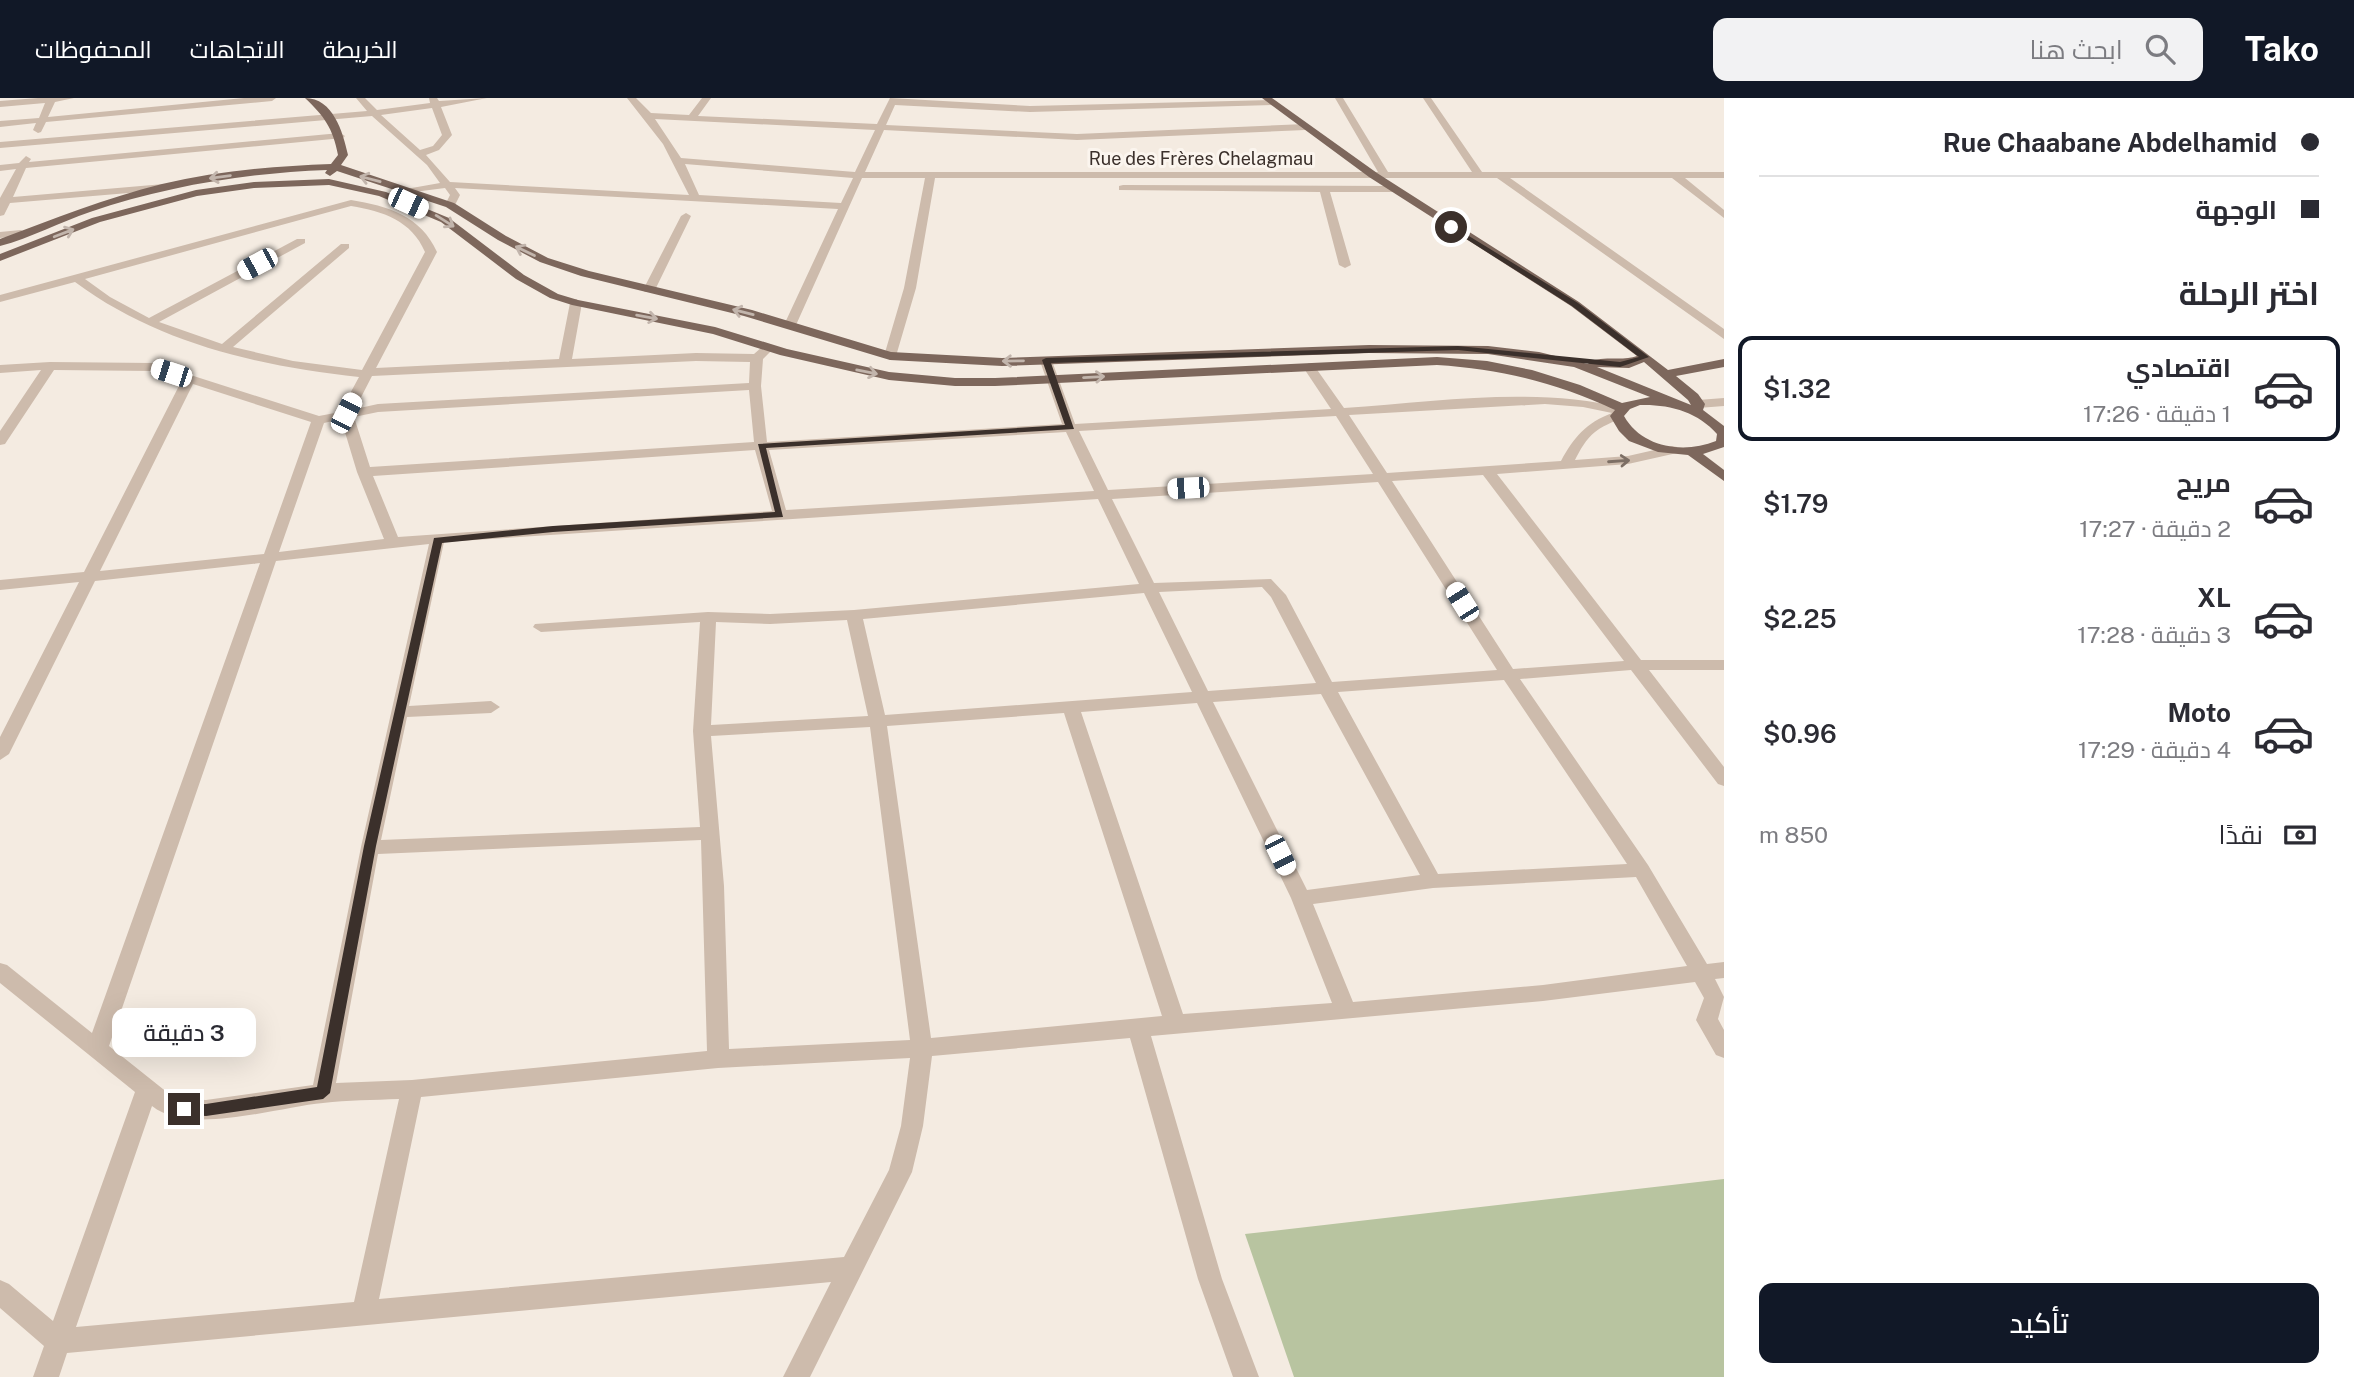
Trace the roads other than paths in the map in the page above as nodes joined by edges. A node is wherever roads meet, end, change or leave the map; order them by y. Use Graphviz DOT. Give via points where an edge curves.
graph roads {
  1 [pos="70,98"];
  2 [pos="272,98"];
  3 [pos="309,98"];
  4 [pos="360,98"];
  5 [pos="483,98"];
  6 [pos="631,98"];
  7 [pos="707,98"];
  8 [pos="1339,98"];
  9 [pos="1427,98"];
  10 [pos="52,99"];
  11 [pos="893,100"];
  12 [pos="1269,101"];
  13 [pos="434,102"];
  14 [pos="0,104"];
  15 [pos="376,113"];
  16 [pos="650,116"];
  17 [pos="331,117"];
  18 [pos="692,117"];
  19 [pos="43,121"];
  20 [pos="0,124"];
  21 [pos="1305,127"];
  22 [pos="881,128"];
  23 [pos="340,136"];
  24 [pos="33,142"];
  25 [pos="0,145"];
  26 [pos="419,154"];
  27 [pos="680,161"];
  28 [pos="23,166"];
  29 [pos="336,167"];
  30 [pos="0,168"];
  31 [pos="252,172"];
  32 [pos="1379,175"];
  33 [pos="1724,175"];
  34 [pos="858,176"];
  35 [pos="930,176"];
  36 [pos="1480,176"];
  37 [pos="1501,176"];
  38 [pos="1676,176"];
  39 [pos="311,181"];
  40 [pos="447,185"];
  41 [pos="254,186"];
  42 [pos="164,187"];
  43 [pos="1123,188"];
  44 [pos="1324,188"];
  45 [pos="1394,188"];
  46 [pos="410,191"];
  47 [pos="382,194"];
  48 [pos="695,197"];
  49 [pos="3,201"];
  50 [pos="351,204"];
  51 [pos="450,205"];
  52 [pos="844,206"];
  53 [pos="0,214"];
  54 [pos="1724,215"];
  55 [pos="685,216"];
  56 [pos="21,233"];
  57 [pos="0,235"];
  58 [pos="301,241"];
  59 [pos="0,243"];
  60 [pos="345,246"];
  61 [pos="0,258"];
  62 [pos="1345,265"];
  63 [pos="78,279"];
  64 [pos="649,290"];
  65 [pos="0,299"];
  66 [pos="576,303"];
  67 [pos="150,322"];
  68 [pos="785,323"];
  69 [pos="812,332"];
  70 [pos="1724,335"];
  71 [pos="749,341"];
  72 [pos="768,347"];
  73 [pos="225,348"];
  74 [pos="784,352"];
  75 [pos="890,356"];
  76 [pos="757,358"];
  77 [pos="1046,360"];
  78 [pos="1558,360"];
  79 [pos="1648,360"];
  80 [pos="565,362"];
  81 [pos="1724,363"];
  82 [pos="50,366"];
  83 [pos="1309,367"];
  84 [pos="0,369"];
  85 [pos="366,373"];
  86 [pos="1666,374"];
  87 [pos="189,379"];
  88 [pos="1052,379"];
  89 [pos="755,386"];
  90 [pos="1639,387"];
  91 [pos="1724,402"];
  92 [pos="1679,405"];
  93 [pos="1697,407"];
  94 [pos="1623,410"];
  95 [pos="346,413"];
  96 [pos="1342,414"];
  97 [pos="318,420"];
  98 [pos="1070,427"];
  99 [pos="1724,434"];
  100 [pos="0,441"];
  101 [pos="761,446"];
  102 [pos="1672,450"];
  103 [pos="1692,452"];
  104 [pos="1566,464"];
  105 [pos="1487,471"];
  106 [pos="364,472"];
  107 [pos="1383,477"];
  108 [pos="1724,477"];
  109 [pos="1104,493"];
  110 [pos="780,515"];
  111 [pos="437,540"];
  112 [pos="393,542"];
  113 [pos="269,558"];
  114 [pos="88,577"];
  115 [pos="0,585"];
  116 [pos="1150,588"];
  117 [pos="854,615"];
  118 [pos="708,617"];
  119 [pos="541,627"];
  120 [pos="1634,665"];
  121 [pos="1724,666"];
  122 [pos="1510,676"];
  123 [pos="1325,687"];
  124 [pos="1201,695"];
  125 [pos="1071,707"];
  126 [pos="492,708"];
  127 [pos="398,712"];
  128 [pos="878,721"];
  129 [pos="702,731"];
  130 [pos="0,754"];
  131 [pos="1724,780"];
  132 [pos="709,833"];
  133 [pos="370,846"];
  134 [pos="1641,870"];
  135 [pos="1433,881"];
  136 [pos="1301,898"];
  137 [pos="1724,970"];
  138 [pos="0,971"];
  139 [pos="1702,973"];
  140 [pos="1719,1002"];
  141 [pos="1346,1012"];
  142 [pos="1175,1023"];
  143 [pos="1138,1029"];
  144 [pos="98,1047"];
  145 [pos="922,1048"];
  146 [pos="1724,1049"];
  147 [pos="718,1059"];
  148 [pos="412,1089"];
  149 [pos="147,1090"];
  150 [pos="323,1093"];
  151 [pos="853,1268"];
  152 [pos="0,1292"];
  153 [pos="364,1313"];
  154 [pos="58,1341"];
  155 [pos="46,1377"];
  156 [pos="796,1377"];
  157 [pos="1247,1377"];
  1 -- 10 [label="street"];
  2 -- 19 [label="street"];
  3 -- 17 [label="main road"];
  4 -- 15 [label="street"];
  5 -- 13 [label="street"];
  6 -- 16 [label="street"];
  7 -- 18 [label="street"];
  8 -- 32 [label="street"];
  9 -- 36 [label="street"];
  10 -- 14 [label="street"];
  10 -- 19 [label="street"];
  11 -- 12 [label="street" via="1030,109"];
  11 -- 22 [label="street"];
  12 -- 21 [label="main road"];
  13 -- 15 [label="street"];
  13 -- 26 [label="street" via="447,135 436,148"];
  15 -- 17 [label="street"];
  15 -- 26 [label="street"];
  16 -- 18 [label="street"];
  16 -- 27 [label="street"];
  17 -- 23 [label="main road"];
  17 -- 24 [label="street"];
  18 -- 22 [label="street"];
  19 -- 20 [label="street"];
  19 -- 24 [label="street"];
  21 -- 22 [label="street" via="1108,137"];
  21 -- 32 [label="main road"];
  22 -- 34 [label="street"];
  23 -- 28 [label="street"];
  23 -- 29 [label="main road" via="343,155"];
  24 -- 25 [label="street"];
  24 -- 28 [label="street"];
  26 -- 40 [label="street"];
  27 -- 34 [label="street, Rue des Frères Chelagmau"];
  27 -- 48 [label="street"];
  28 -- 30 [label="street"];
  28 -- 49 [label="street"];
  29 -- 31 [label="main road"];
  29 -- 39 [label="main road"];
  46 -- 29 [label="main road, one-way"];
  31 -- 41 [label="main road"];
  31 -- 42 [label="main road, one-way"];
  32 -- 35 [label="street, Rue des Frères Chelagmau"];
  32 -- 36 [label="street, Rue des Frères Chelagmau"];
  32 -- 45 [label="main road"];
  33 -- 38 [label="street, Rue des Frères Chelagmau"];
  34 -- 35 [label="street, Rue des Frères Chelagmau"];
  34 -- 52 [label="street"];
  35 -- 75 [label="street" via="919,254"];
  36 -- 37 [label="street, Rue des Frères Chelagmau"];
  37 -- 38 [label="street, Rue des Frères Chelagmau"];
  37 -- 70 [label="street"];
  38 -- 54 [label="street"];
  39 -- 41 [label="main road"];
  39 -- 47 [label="main road"];
  40 -- 46 [label="street"];
  40 -- 48 [label="street"];
  40 -- 51 [label="street" via="455,195"];
  61 -- 41 [label="main road, one-way" via="142,206 209,190"];
  42 -- 49 [label="street"];
  42 -- 56 [label="main road"];
  43 -- 44 [label="street"];
  44 -- 45 [label="street"];
  44 -- 62 [label="street"];
  45 -- 79 [label="main road" via="1575,304"];
  46 -- 51 [label="main road"];
  47 -- 50 [label="street"];
  47 -- 66 [label="main road, one-way" via="445,220 520,277"];
  48 -- 52 [label="street"];
  49 -- 53 [label="street"];
  50 -- 63 [label="street"];
  50 -- 85 [label="street" via="406,220 428,241 431,252"];
  64 -- 51 [label="main road, one-way" via="544,260"];
  52 -- 68 [label="street"];
  55 -- 64 [label="street"];
  56 -- 57 [label="street"];
  56 -- 59 [label="main road"];
  58 -- 67 [label="street"];
  60 -- 73 [label="street"];
  63 -- 65 [label="street"];
  63 -- 67 [label="street"];
  68 -- 64 [label="main road, one-way"];
  66 -- 71 [label="main road, one-way"];
  66 -- 80 [label="street"];
  67 -- 73 [label="street"];
  68 -- 69 [label="main road"];
  68 -- 71 [label="main road" via="758,330"];
  69 -- 74 [label="main road" via="804,343"];
  69 -- 75 [label="main road"];
  71 -- 72 [label="main road"];
  72 -- 74 [label="main road"];
  72 -- 76 [label="street"];
  73 -- 85 [label="street" via="289,365"];
  74 -- 88 [label="main road, one-way" via="924,380"];
  77 -- 75 [label="main road, one-way"];
  76 -- 80 [label="street"];
  76 -- 89 [label="street"];
  77 -- 78 [label="main road" via="1445,348 1488,349"];
  77 -- 88 [label="street"];
  78 -- 79 [label="main road" via="1620,365"];
  78 -- 90 [label="main road"];
  79 -- 86 [label="main road"];
  79 -- 90 [label="main road"];
  80 -- 85 [label="street"];
  81 -- 86 [label="main road"];
  82 -- 84 [label="street"];
  82 -- 87 [label="street" via="143,366"];
  82 -- 100 [label="street"];
  88 -- 83 [label="main road, one-way"];
  83 -- 94 [label="main road" via="1475,363 1558,380"];
  83 -- 96 [label="street"];
  85 -- 95 [label="street"];
  86 -- 93 [label="main road"];
  87 -- 97 [label="street"];
  87 -- 114 [label="street"];
  88 -- 98 [label="street"];
  89 -- 95 [label="street"];
  89 -- 101 [label="street"];
  90 -- 92 [label="main road"];
  90 -- 94 [label="main road"];
  91 -- 93 [label="street"];
  92 -- 93 [label="main road"];
  92 -- 94 [label="main road" via="1646,401"];
  93 -- 99 [label="main road"];
  94 -- 96 [label="street" via="1545,400"];
  94 -- 102 [label="main road" via="1620,426 1632,436"];
  94 -- 104 [label="street" via="1584,432"];
  95 -- 97 [label="street"];
  95 -- 106 [label="street"];
  96 -- 98 [label="street"];
  96 -- 107 [label="street"];
  97 -- 113 [label="street"];
  98 -- 101 [label="street"];
  98 -- 109 [label="street"];
  99 -- 103 [label="main road" via="1722,443 1710,450"];
  101 -- 106 [label="street"];
  101 -- 110 [label="street"];
  102 -- 103 [label="main road"];
  104 -- 102 [label="street, one-way" via="1628,460"];
  103 -- 108 [label="main road"];
  104 -- 105 [label="street"];
  105 -- 107 [label="street"];
  105 -- 120 [label="street"];
  106 -- 112 [label="street"];
  107 -- 109 [label="street"];
  107 -- 122 [label="street"];
  109 -- 110 [label="street"];
  109 -- 116 [label="street"];
  110 -- 111 [label="street"];
  111 -- 112 [label="street"];
  111 -- 127 [label="street"];
  112 -- 113 [label="street"];
  113 -- 114 [label="street"];
  113 -- 144 [label="street"];
  114 -- 115 [label="street"];
  114 -- 130 [label="street"];
  116 -- 117 [label="street"];
  116 -- 123 [label="street" via="1269,584"];
  116 -- 124 [label="street"];
  117 -- 118 [label="street"];
  117 -- 128 [label="street"];
  118 -- 119 [label="street"];
  118 -- 129 [label="street"];
  120 -- 121 [label="street"];
  120 -- 122 [label="street"];
  120 -- 131 [label="street"];
  122 -- 123 [label="street"];
  122 -- 134 [label="street"];
  123 -- 124 [label="street"];
  123 -- 135 [label="street"];
  124 -- 125 [label="street"];
  124 -- 136 [label="street"];
  125 -- 128 [label="street"];
  125 -- 142 [label="street"];
  126 -- 127 [label="street"];
  127 -- 133 [label="street"];
  128 -- 129 [label="street"];
  128 -- 145 [label="street"];
  129 -- 132 [label="street"];
  132 -- 133 [label="street"];
  132 -- 147 [label="street"];
  133 -- 150 [label="street"];
  134 -- 135 [label="street"];
  134 -- 139 [label="street"];
  135 -- 136 [label="street"];
  136 -- 141 [label="street"];
  137 -- 139 [label="street"];
  138 -- 144 [label="street"];
  139 -- 140 [label="street"];
  139 -- 141 [label="street"];
  140 -- 146 [label="street" via="1707,1020"];
  141 -- 142 [label="street"];
  142 -- 143 [label="street"];
  143 -- 145 [label="street"];
  143 -- 157 [label="street" via="1210,1279"];
  144 -- 149 [label="street"];
  145 -- 147 [label="street"];
  145 -- 151 [label="street" via="912,1126 900,1172"];
  147 -- 148 [label="street"];
  148 -- 150 [label="street"];
  148 -- 153 [label="street"];
  149 -- 150 [label="street" via="167,1105 206,1110"];
  149 -- 154 [label="street"];
  151 -- 153 [label="street"];
  151 -- 156 [label="street"];
  152 -- 154 [label="street"];
  153 -- 154 [label="street"];
  154 -- 155 [label="street"];
}
